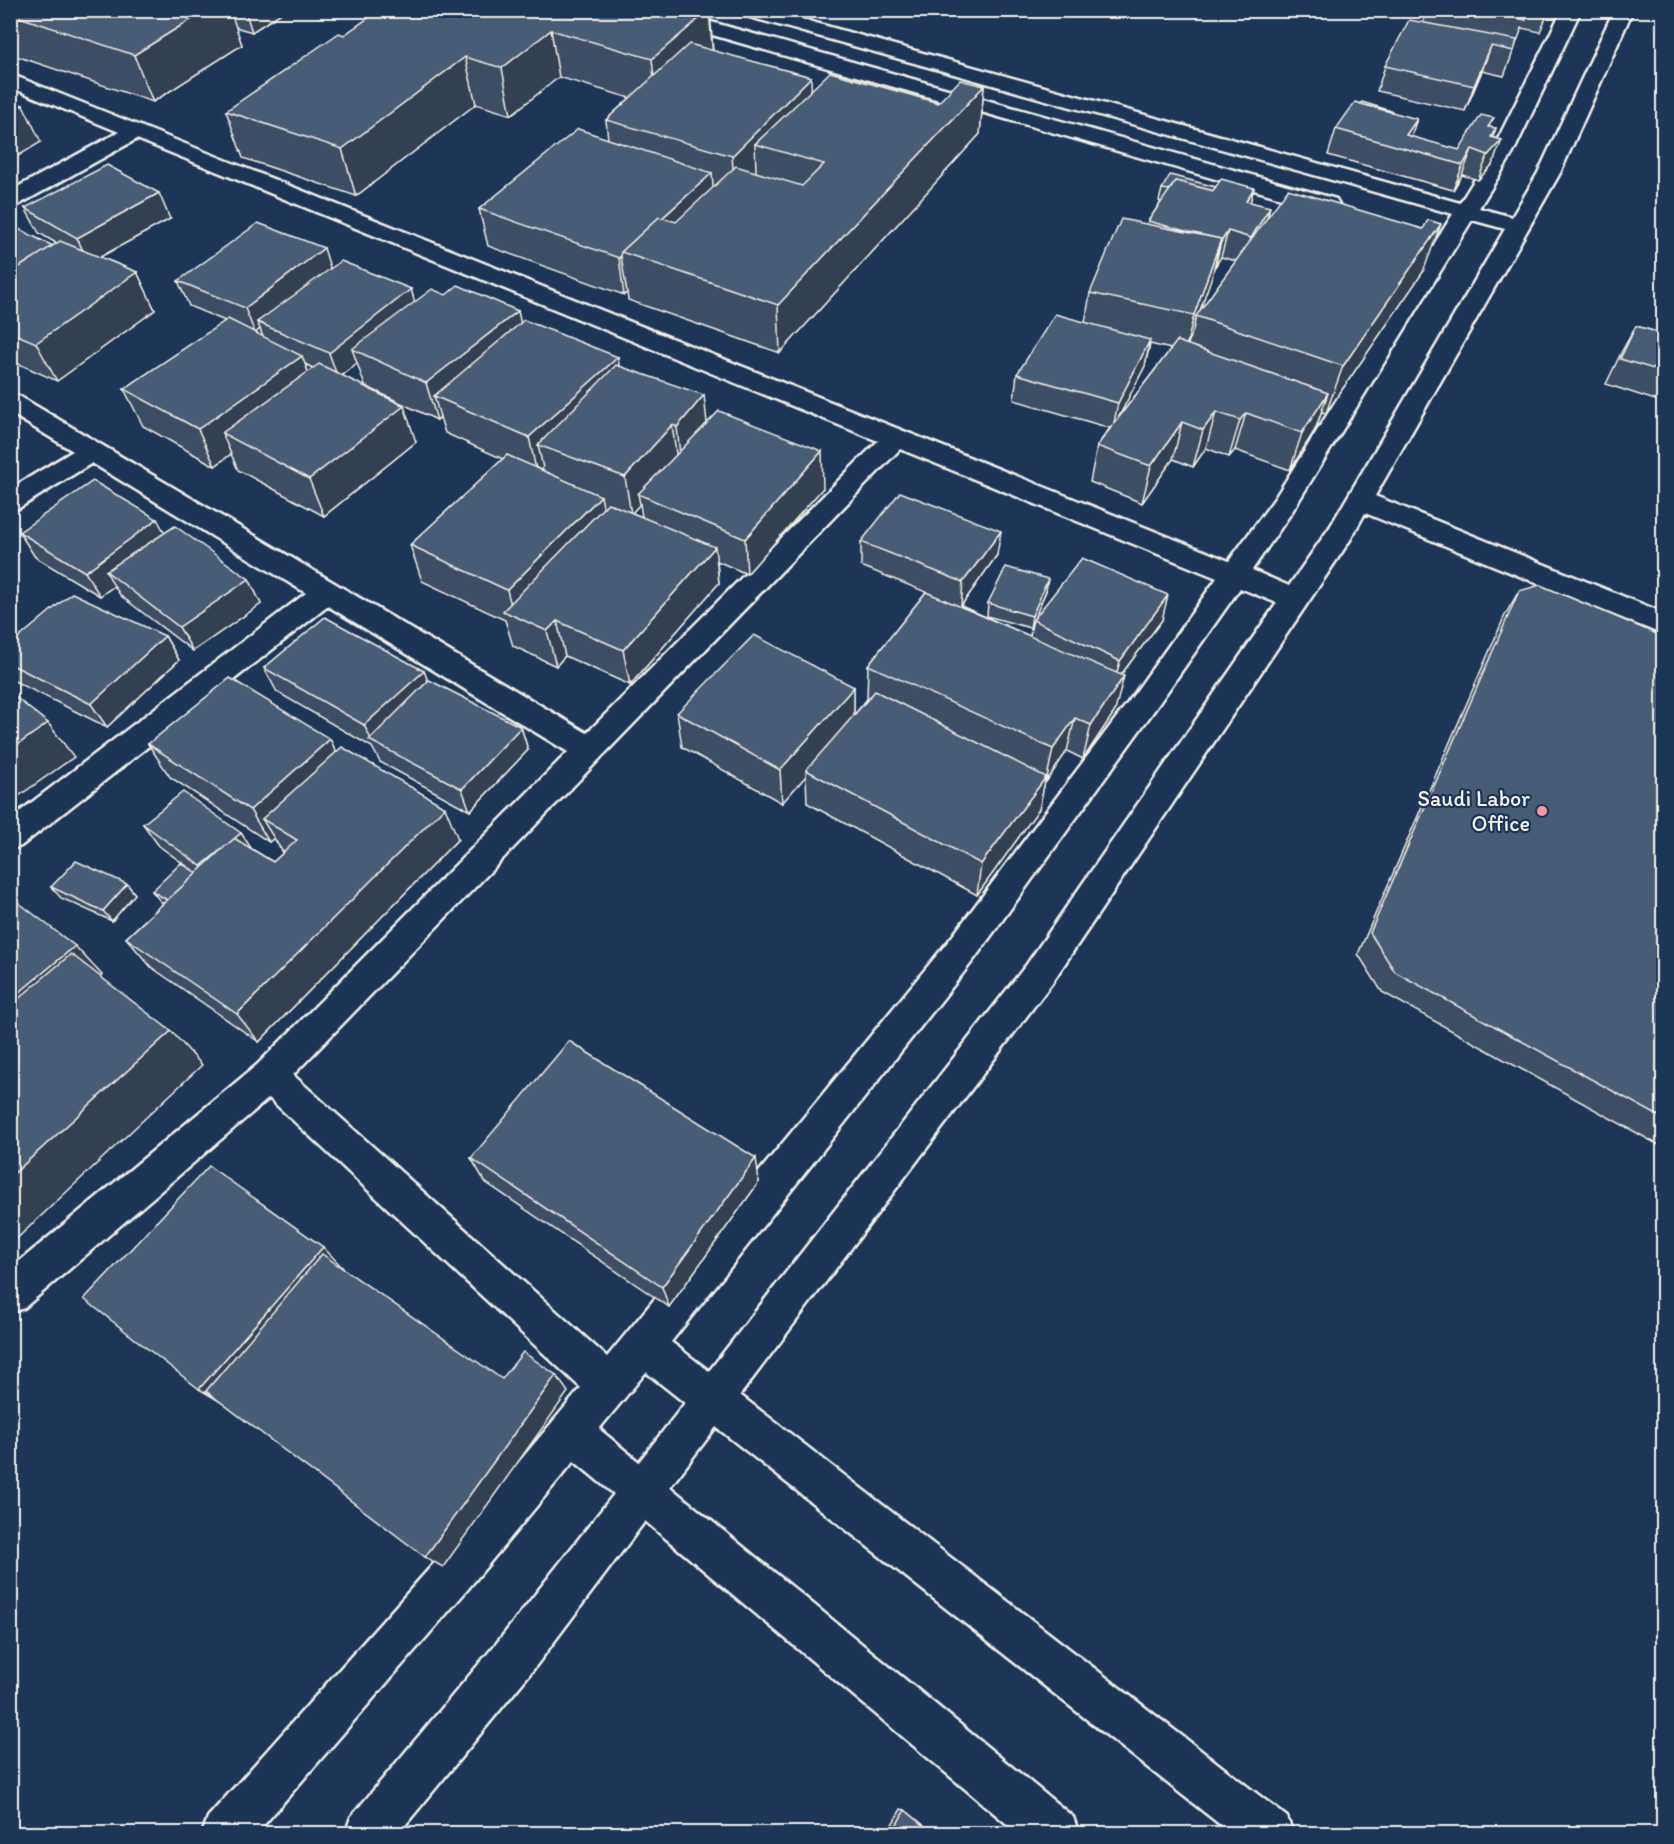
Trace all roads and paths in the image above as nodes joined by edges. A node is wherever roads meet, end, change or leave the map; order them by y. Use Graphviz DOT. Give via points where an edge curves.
graph roads {
  1 [pos="646,10"];
  2 [pos="746,10"];
  3 [pos="1572,10"];
  4 [pos="1624,10"];
  5 [pos="10,80"];
  6 [pos="136,131"];
  7 [pos="10,200"];
  8 [pos="1346,209"];
  9 [pos="1474,236"];
  10 [pos="10,402"];
  11 [pos="897,437"];
  12 [pos="92,451"];
  13 [pos="1359,500"];
  14 [pos="10,502"];
  15 [pos="1235,573"];
  16 [pos="327,591"];
  17 [pos="1295,599"];
  18 [pos="1664,625"];
  19 [pos="590,750"];
  20 [pos="10,837"];
  21 [pos="269,1076"];
  22 [pos="10,1294"];
  23 [pos="643,1345"];
  24 [pos="609,1386"];
  25 [pos="713,1398"];
  26 [pos="571,1432"];
  27 [pos="642,1490"];
  28 [pos="225,1833"];
  29 [pos="368,1833"];
  30 [pos="1056,1833"];
  31 [pos="1270,1833"];
  1 -- 8 [label="street"];
  2 -- 9 [label="street"];
  3 -- 9 [label="street" via="1502,153"];
  4 -- 9 [label="street" via="1549,173"];
  5 -- 6 [label="street"];
  6 -- 7 [label="street"];
  6 -- 11 [label="street"];
  9 -- 13 [label="street"];
  9 -- 15 [label="street"];
  10 -- 12 [label="street"];
  11 -- 15 [label="street"];
  11 -- 19 [label="street"];
  12 -- 14 [label="street"];
  12 -- 16 [label="street"];
  13 -- 17 [label="street"];
  13 -- 18 [label="street"];
  15 -- 17 [label="street"];
  15 -- 23 [label="street" via="963,948"];
  16 -- 19 [label="street"];
  16 -- 20 [label="street"];
  17 -- 25 [label="street" via="1039,974"];
  19 -- 21 [label="street"];
  21 -- 22 [label="street"];
  21 -- 24 [label="street"];
  23 -- 24 [label="street"];
  23 -- 25 [label="street"];
  24 -- 26 [label="street"];
  25 -- 27 [label="street"];
  25 -- 31 [label="street"];
  26 -- 27 [label="street"];
  26 -- 28 [label="street" via="452,1575"];
  27 -- 29 [label="street" via="516,1655"];
  27 -- 30 [label="street"];
}
